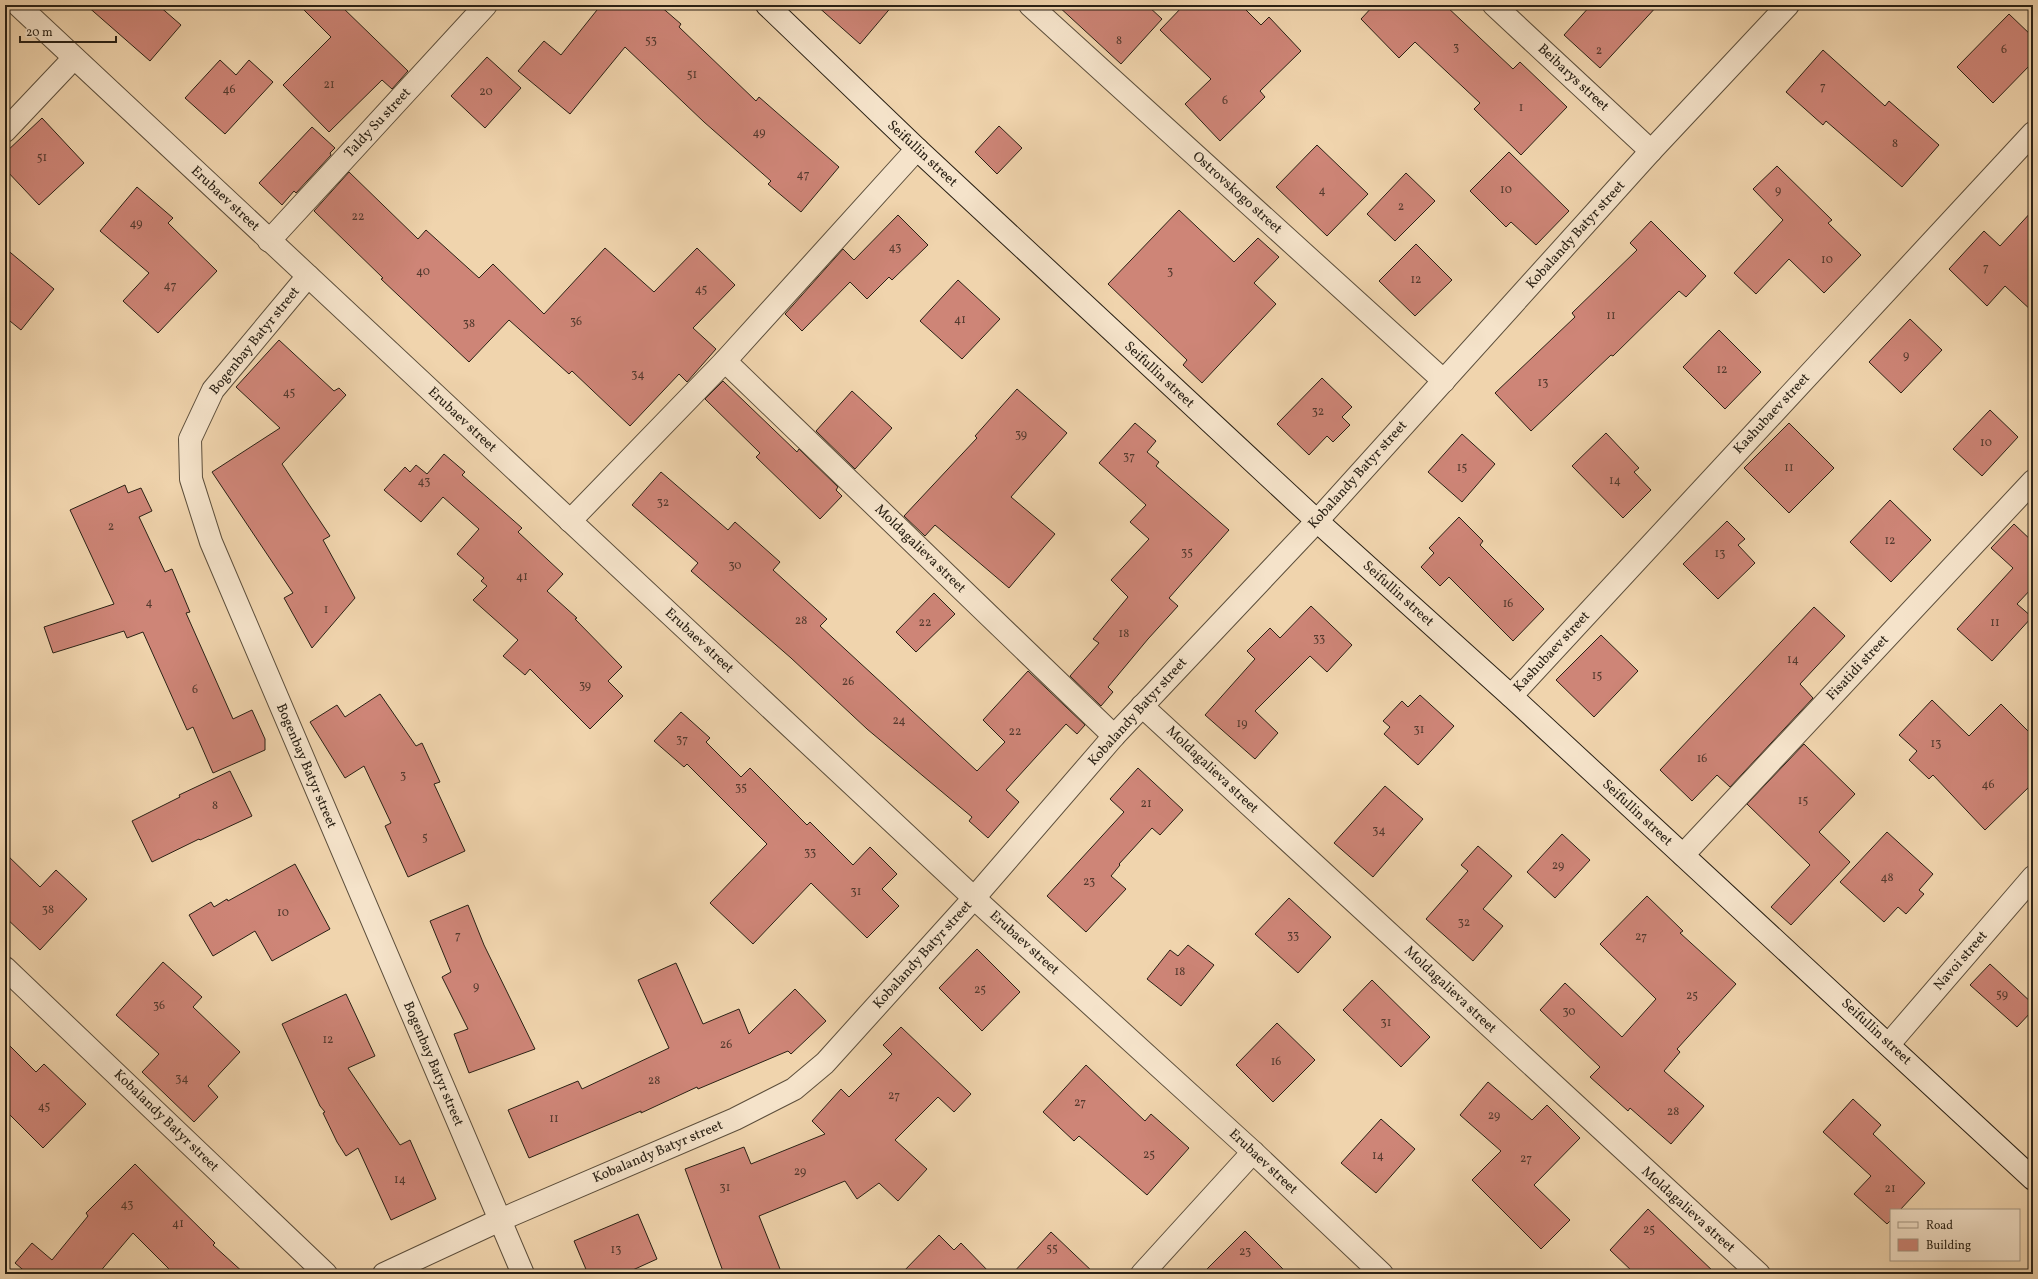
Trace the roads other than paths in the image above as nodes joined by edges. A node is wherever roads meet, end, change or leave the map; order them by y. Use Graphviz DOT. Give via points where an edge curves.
graph roads {
  1 [pos="18,5"];
  2 [pos="486,5"];
  3 [pos="1030,5"];
  4 [pos="1494,5"];
  5 [pos="1788,5"];
  6 [pos="773,7"];
  7 [pos="74,58"];
  8 [pos="5,131"];
  9 [pos="2033,132"];
  10 [pos="917,149"];
  11 [pos="1651,151"];
  12 [pos="269,241"];
  13 [pos="308,276"];
  14 [pos="725,361"];
  15 [pos="1444,381"];
  16 [pos="2033,481"];
  17 [pos="570,521"];
  18 [pos="1317,521"];
  19 [pos="1511,696"];
  20 [pos="1142,706"];
  21 [pos="1114,736"];
  22 [pos="1683,855"];
  23 [pos="2033,877"];
  24 [pos="974,898"];
  25 [pos="5,968"];
  26 [pos="1889,1044"];
  27 [pos="1253,1152"];
  28 [pos="2033,1179"];
  29 [pos="500,1220"];
  30 [pos="326,1274"];
  31 [pos="384,1274"];
  32 [pos="524,1274"];
  33 [pos="1142,1274"];
  34 [pos="1382,1274"];
  35 [pos="1758,1274"];
  1 -- 7 [label="street, Erubaev street"];
  2 -- 12 [label="street, Taldy Su street"];
  3 -- 15 [label="street, Ostrovskogo street"];
  4 -- 11 [label="street, Beibarys street"];
  5 -- 11 [label="street, Kobalandy Batyr street"];
  6 -- 10 [label="street, Seifullin street"];
  7 -- 8 [label="street"];
  7 -- 12 [label="street, Erubaev street"];
  9 -- 19 [label="street, Kashubaev street"];
  10 -- 14 [label="street"];
  10 -- 18 [label="street, Seifullin street"];
  11 -- 15 [label="street, Kobalandy Batyr street"];
  12 -- 13 [label="street, Erubaev street"];
  13 -- 17 [label="street, Erubaev street"];
  13 -- 29 [label="street, Bogenbay Batyr street" via="213,390 190,439 191,479 211,542"];
  14 -- 17 [label="street"];
  14 -- 21 [label="street, Moldagalieva street"];
  15 -- 18 [label="street, Kobalandy Batyr street"];
  16 -- 22 [label="street, Fisatidi street"];
  17 -- 24 [label="street, Erubaev street"];
  18 -- 19 [label="street, Seifullin street"];
  18 -- 20 [label="street, Kobalandy Batyr street"];
  19 -- 22 [label="street, Seifullin street"];
  20 -- 21 [label="street, Kobalandy Batyr street"];
  20 -- 35 [label="street, Moldagalieva street"];
  21 -- 24 [label="street, Kobalandy Batyr street"];
  22 -- 26 [label="street, Seifullin street"];
  23 -- 26 [label="street, Navoi street"];
  24 -- 27 [label="street, Erubaev street"];
  24 -- 29 [label="street, Kobalandy Batyr street" via="825,1063 794,1089 734,1119"];
  25 -- 30 [label="street, Kobalandy Batyr street"];
  26 -- 28 [label="street, Seifullin street"];
  27 -- 33 [label="street"];
  27 -- 34 [label="street, Erubaev street"];
  29 -- 31 [label="street, Kobalandy Batyr street"];
  29 -- 32 [label="street, Bogenbay Batyr street"];
}
